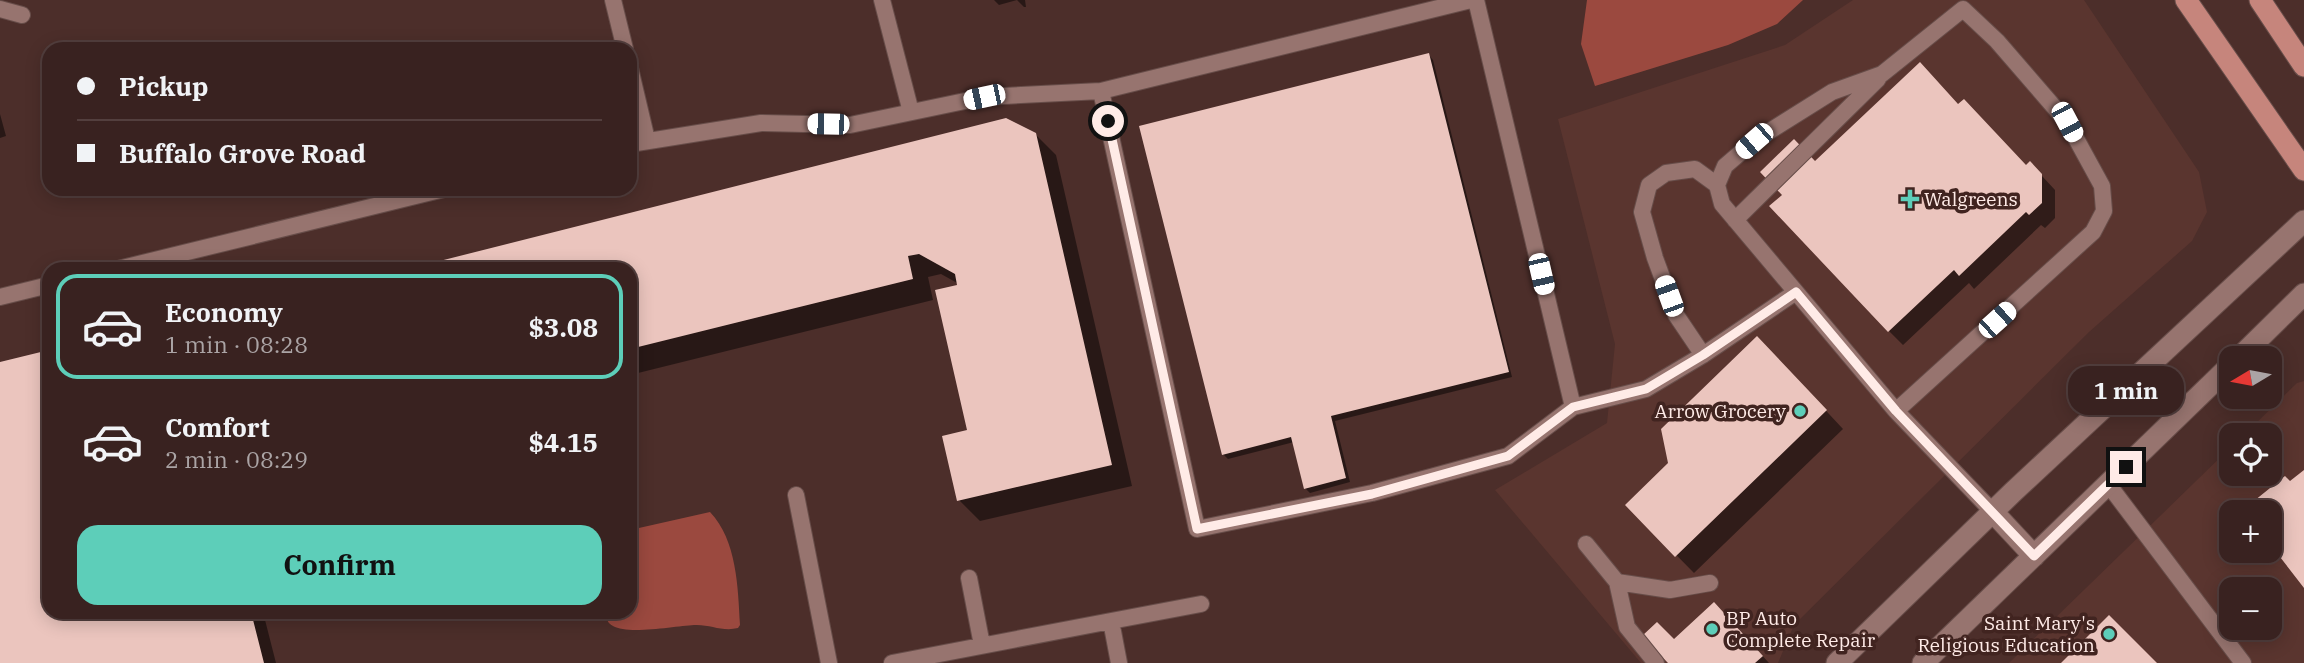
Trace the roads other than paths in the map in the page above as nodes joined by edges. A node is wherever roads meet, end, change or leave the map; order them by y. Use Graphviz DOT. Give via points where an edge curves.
graph roads {
  1 [pos="613,0"];
  2 [pos="882,0"];
  3 [pos="1471,0"];
  4 [pos="1476,0"];
  5 [pos="2186,0"];
  6 [pos="2260,0"];
  7 [pos="1968,5"];
  8 [pos="0,9"];
  9 [pos="22,15"];
  10 [pos="623,42"];
  11 [pos="2304,66"];
  12 [pos="1882,74"];
  13 [pos="1101,91"];
  14 [pos="637,98"];
  15 [pos="911,112"];
  16 [pos="647,140"];
  17 [pos="637,142"];
  18 [pos="2304,170"];
  19 [pos="1717,185"];
  20 [pos="415,196"];
  21 [pos="1735,220"];
  22 [pos="2304,221"];
  23 [pos="147,262"];
  24 [pos="42,287"];
  25 [pos="1796,292"];
  26 [pos="2304,295"];
  27 [pos="0,297"];
  28 [pos="2251,346"];
  29 [pos="1703,355"];
  30 [pos="2219,377"];
  31 [pos="1573,407"];
  32 [pos="1896,411"];
  33 [pos="2108,484"];
  34 [pos="796,495"];
  35 [pos="1993,512"];
  36 [pos="1586,544"];
  37 [pos="2034,556"];
  38 [pos="970,578"];
  39 [pos="1617,582"];
  40 [pos="1710,583"];
  41 [pos="1201,604"];
  42 [pos="1111,621"];
  43 [pos="982,645"];
  44 [pos="829,663"];
  45 [pos="892,663"];
  46 [pos="1119,663"];
  47 [pos="1656,663"];
  48 [pos="1837,663"];
  49 [pos="1923,663"];
  50 [pos="2243,663"];
  1 -- 10 [label="lane"];
  2 -- 15 [label="lane"];
  3 -- 13 [label="lane"];
  4 -- 31 [label="lane"];
  5 -- 18 [label="main road"];
  6 -- 11 [label="main road"];
  7 -- 12 [label="lane"];
  7 -- 32 [label="lane" via="2067,122 2102,186 2104,211 2093,233"];
  8 -- 9 [label="lane"];
  12 -- 19 [label="lane" via="1832,92 1754,141 1725,166"];
  12 -- 21 [label="lane"];
  13 -- 15 [label="lane" via="984,97"];
  13 -- 31 [label="lane" via="1197,529 1372,494 1508,456"];
  14 -- 16 [label="lane"];
  15 -- 16 [label="lane" via="850,125 761,122"];
  16 -- 17 [label="lane"];
  19 -- 21 [label="lane" via="1722,204"];
  19 -- 29 [label="lane" via="1695,169 1665,173 1649,185 1642,212 1676,315"];
  20 -- 23 [label="lane"];
  21 -- 25 [label="lane"];
  22 -- 35 [label="main road"];
  24 -- 27 [label="lane"];
  25 -- 29 [label="lane"];
  25 -- 32 [label="lane"];
  26 -- 28 [label="main road"];
  29 -- 31 [label="lane" via="1646,389"];
  30 -- 33 [label="main road"];
  32 -- 35 [label="lane"];
  33 -- 37 [label="main road"];
  33 -- 50 [label="lane"];
  34 -- 44 [label="lane"];
  35 -- 37 [label="main road"];
  35 -- 48 [label="main road"];
  36 -- 39 [label="lane"];
  37 -- 49 [label="main road"];
  38 -- 43 [label="lane"];
  39 -- 40 [label="lane" via="1670,590"];
  39 -- 47 [label="lane" via="1627,627"];
  41 -- 42 [label="lane"];
  42 -- 43 [label="lane"];
  42 -- 46 [label="lane"];
  43 -- 45 [label="lane"];
}
